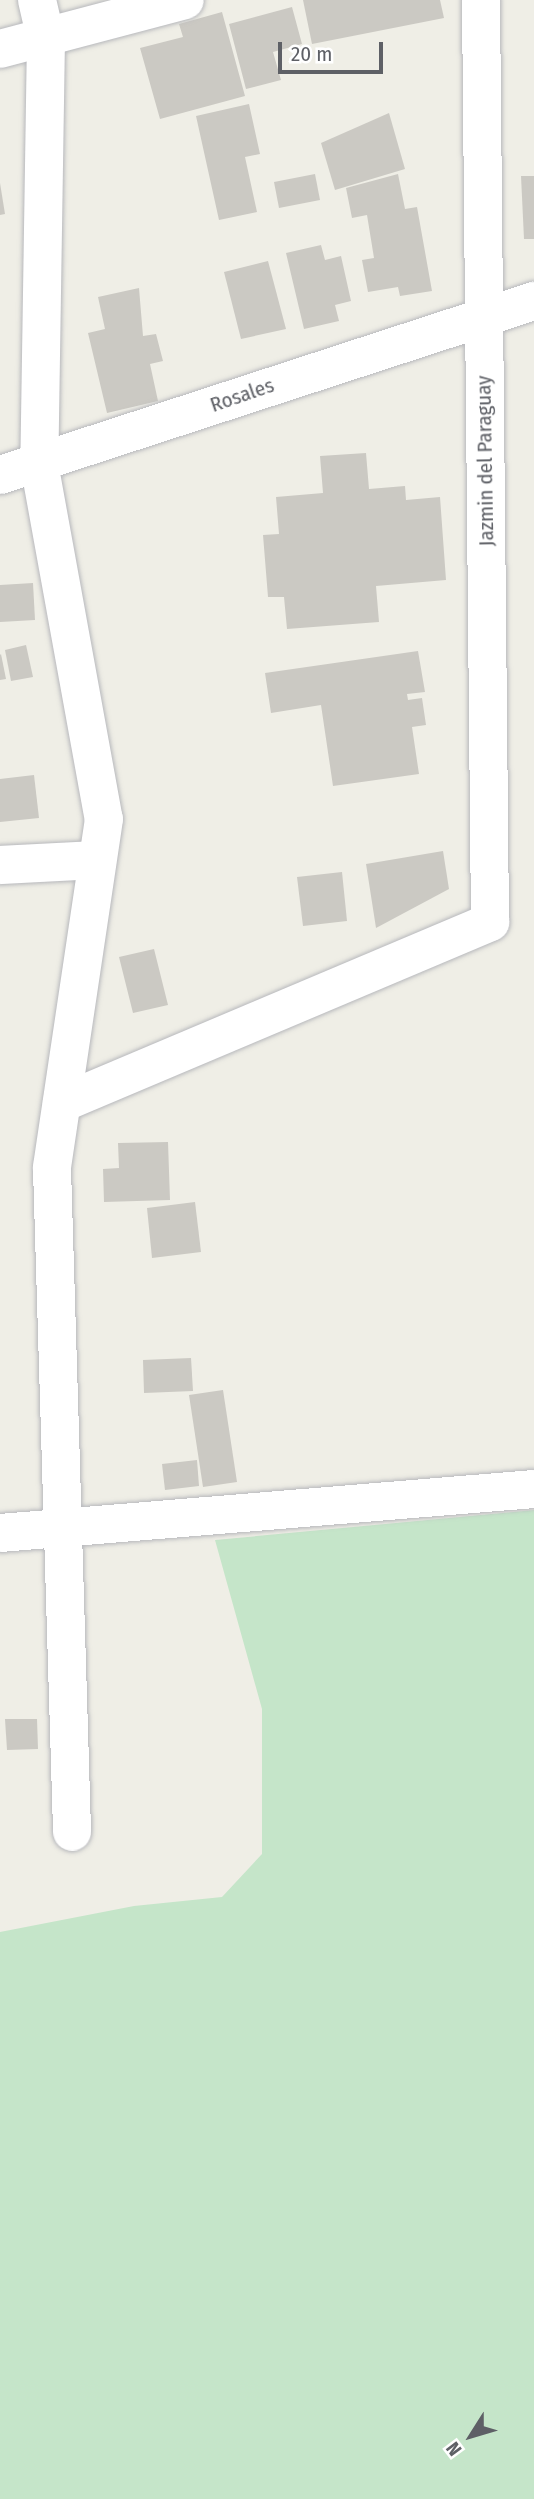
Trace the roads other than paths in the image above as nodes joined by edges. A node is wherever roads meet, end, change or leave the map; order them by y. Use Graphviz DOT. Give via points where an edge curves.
graph roads {
  1 [pos="37,0"];
  2 [pos="185,0"];
  3 [pos="481,0"];
  4 [pos="46,38"];
  5 [pos="0,49"];
  6 [pos="534,301"];
  7 [pos="484,314"];
  8 [pos="39,463"];
  9 [pos="0,475"];
  10 [pos="97,860"];
  11 [pos="0,865"];
  12 [pos="62,1103"];
  13 [pos="534,1489"];
  14 [pos="63,1530"];
  15 [pos="0,1533"];
  16 [pos="72,1832"];
  1 -- 4 [label="street"];
  2 -- 4 [label="street"];
  3 -- 7 [label="street, Jazmin del Paraguay"];
  4 -- 5 [label="street"];
  4 -- 8 [label="street"];
  6 -- 7 [label="street, Rosales"];
  7 -- 8 [label="street, Rosales"];
  7 -- 12 [label="street, Jazmin del Paraguay" via="489,922"];
  8 -- 9 [label="street, Rosales"];
  8 -- 10 [label="street" via="104,819"];
  10 -- 11 [label="street"];
  10 -- 12 [label="street"];
  12 -- 14 [label="street" via="52,1168"];
  13 -- 14 [label="street"];
  14 -- 15 [label="street"];
  14 -- 16 [label="street"];
}
